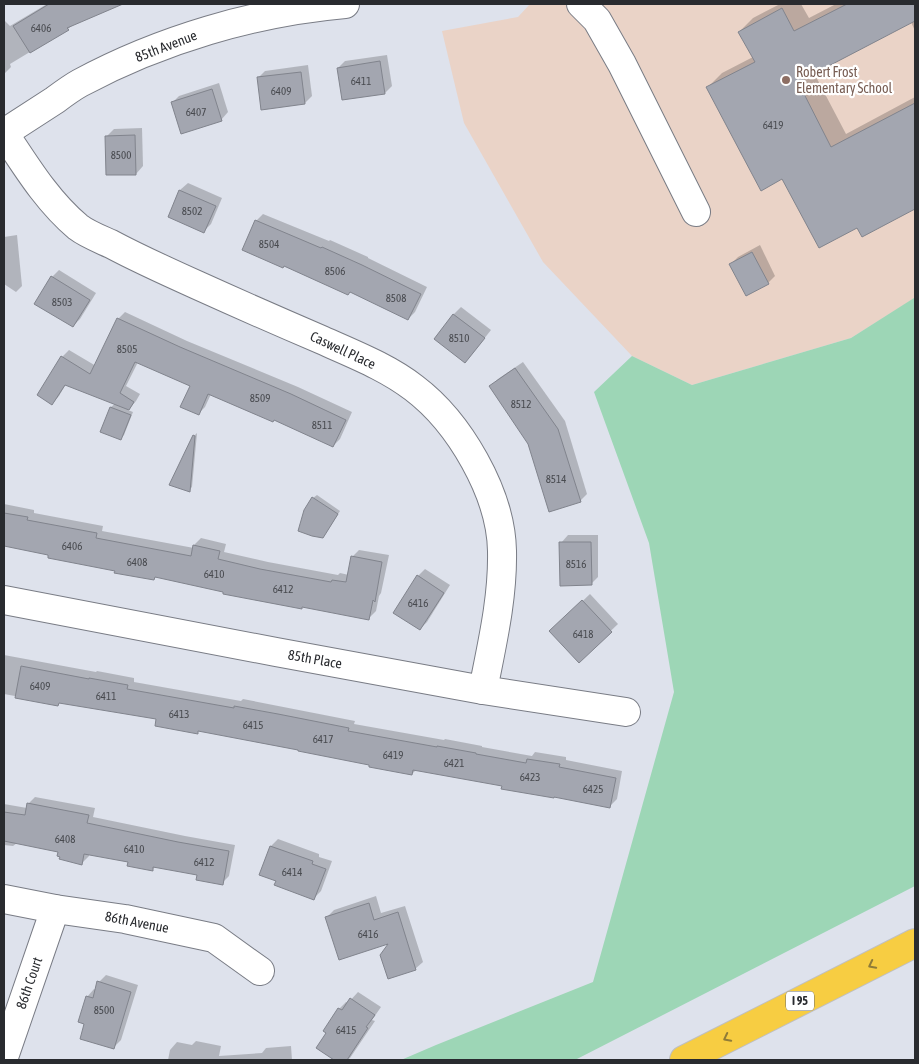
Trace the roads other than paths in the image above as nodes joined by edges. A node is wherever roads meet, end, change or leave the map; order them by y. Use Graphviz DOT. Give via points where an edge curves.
graph roads {
  1 [pos="341,4"];
  2 [pos="345,4"];
  3 [pos="581,4"];
  4 [pos="4,133"];
  5 [pos="696,212"];
  6 [pos="4,600"];
  7 [pos="483,690"];
  8 [pos="626,712"];
  9 [pos="4,899"];
  10 [pos="55,908"];
  11 [pos="915,943"];
  12 [pos="260,971"];
  13 [pos="4,1057"];
  14 [pos="684,1060"];
  1 -- 2 [label="street, 85th Avenue"];
  1 -- 4 [label="street, 85th Avenue" via="226,25 169,43 79,84"];
  3 -- 5 [label="street" via="597,20 622,64"];
  4 -- 7 [label="street, Caswell Place" via="33,178 80,228 168,273 387,370 437,408 484,477 499,525 502,550 500,592"];
  6 -- 7 [label="street, 85th Place"];
  7 -- 8 [label="street, 85th Place"];
  9 -- 10 [label="street, 86th Avenue"];
  10 -- 12 [label="street, 86th Avenue" via="214,938"];
  10 -- 13 [label="street, 86th Court"];
  11 -- 14 [label="highway, I 95, one-way"];
}
